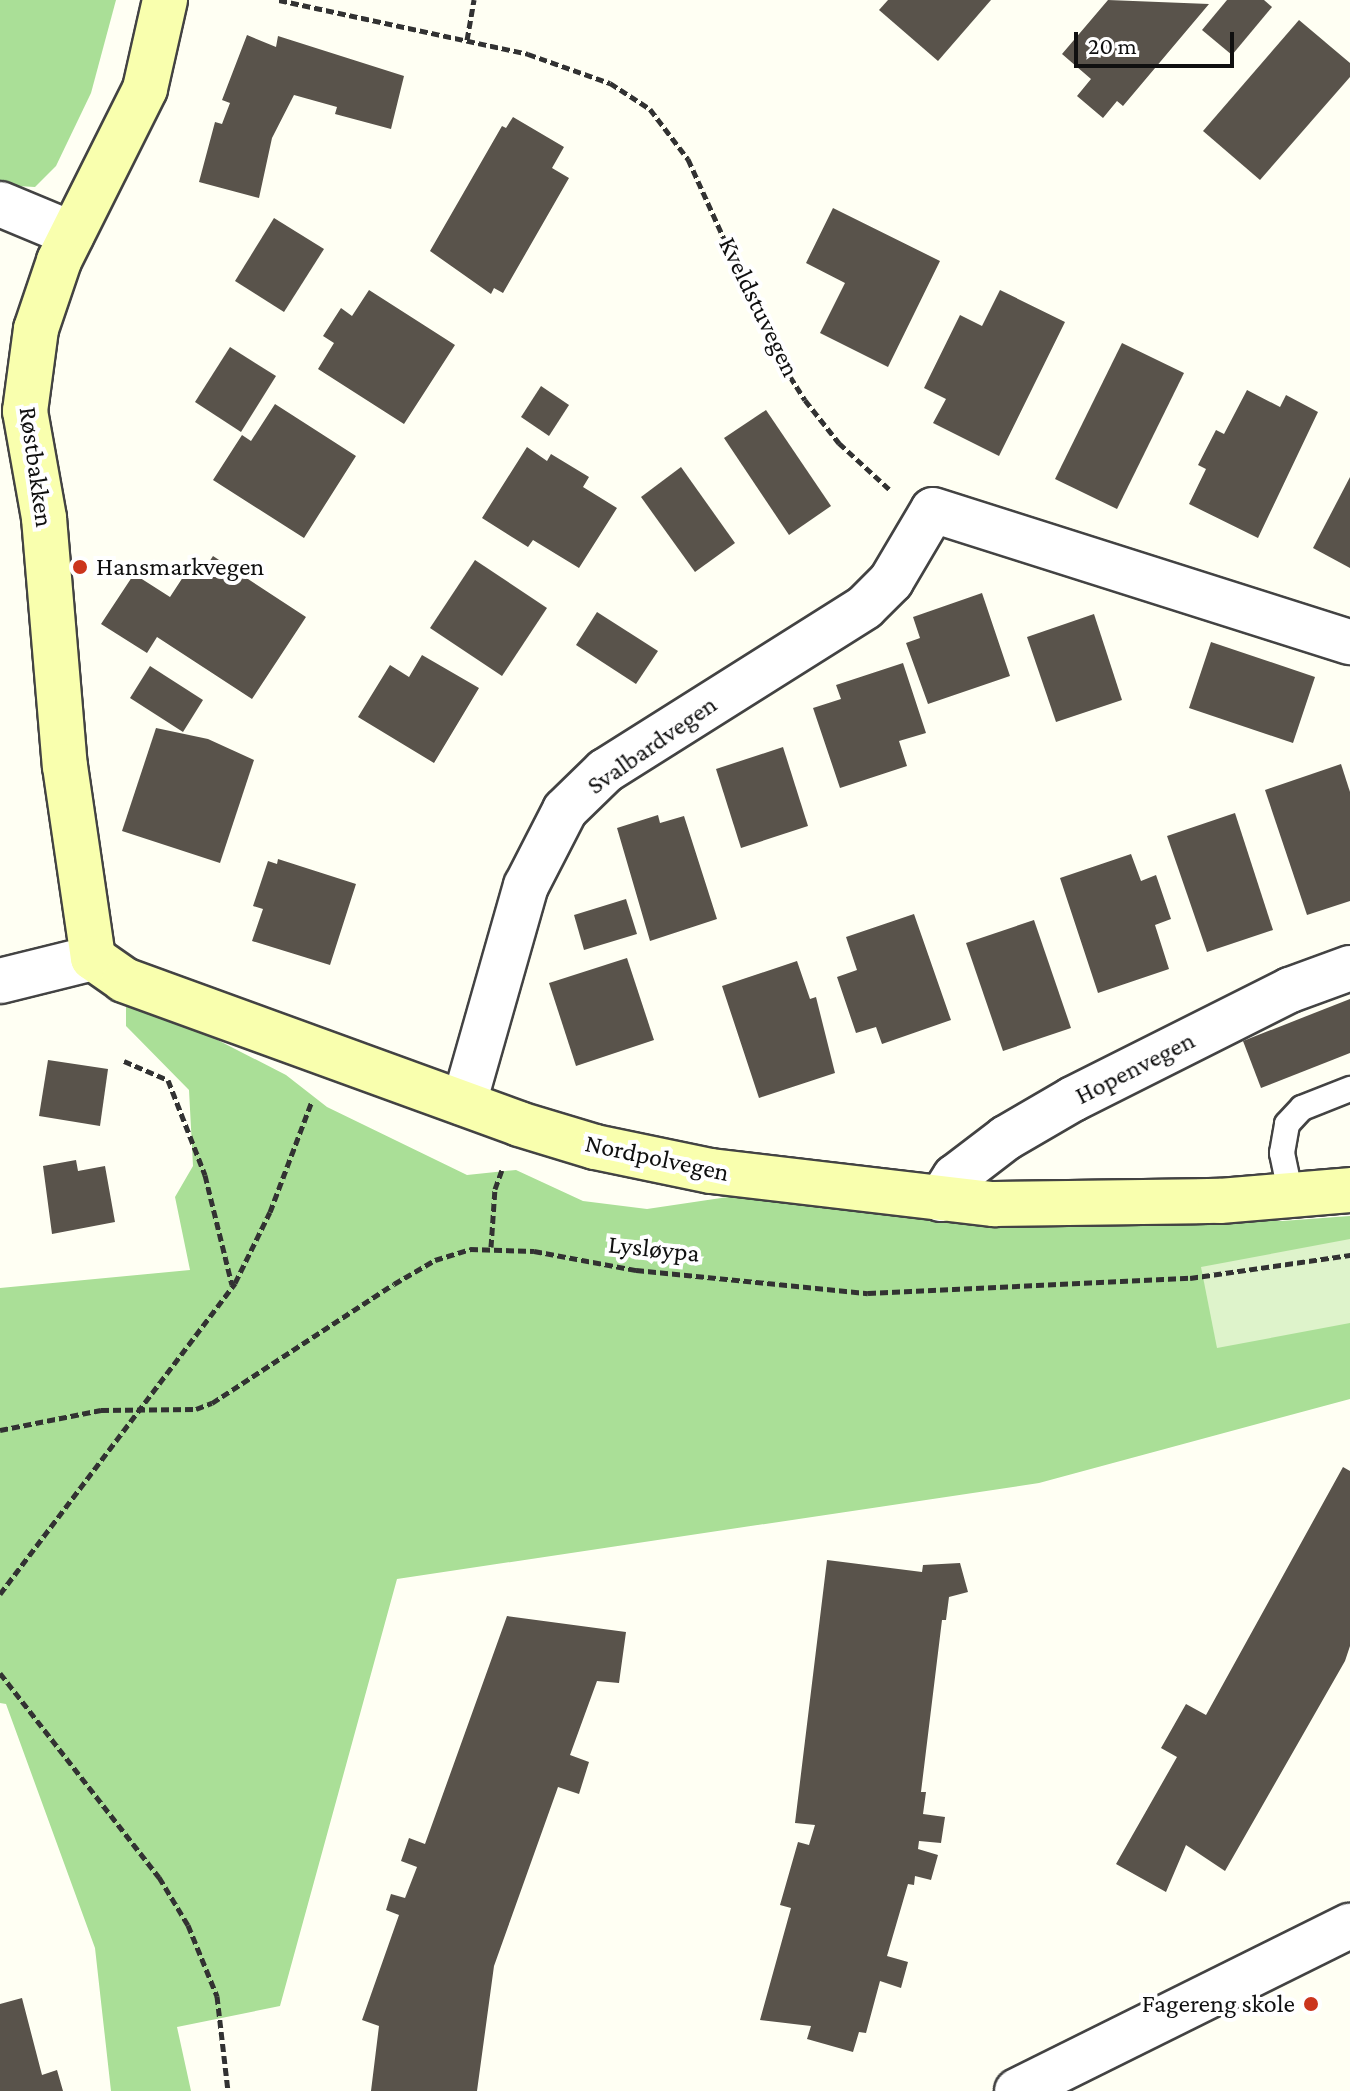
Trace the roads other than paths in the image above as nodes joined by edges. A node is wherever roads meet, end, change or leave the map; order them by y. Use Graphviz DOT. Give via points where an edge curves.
graph roads {
  1 [pos="165,0"];
  2 [pos="0,204"];
  3 [pos="72,234"];
  4 [pos="13,408"];
  5 [pos="1350,642"];
  6 [pos="93,958"];
  7 [pos="1350,968"];
  8 [pos="0,981"];
  9 [pos="1350,1089"];
  10 [pos="464,1103"];
  11 [pos="1350,1190"];
  12 [pos="1291,1196"];
  13 [pos="941,1199"];
  14 [pos="1350,1926"];
  15 [pos="1017,2091"];
  1 -- 3 [label="street, Røstbakken" via="145,89"];
  2 -- 3 [label="street"];
  3 -- 4 [label="street, Røstbakken"];
  4 -- 6 [label="street, Røstbakken" via="44,518 66,781"];
  5 -- 10 [label="street, Svalbardvegen" via="933,510 891,581 865,607 605,771 565,810 526,886"];
  6 -- 8 [label="street"];
  6 -- 10 [label="street, Nordpolvegen" via="124,980"];
  7 -- 13 [label="street, Hopenvegen" via="1290,990 1073,1099 1006,1138 955,1177"];
  9 -- 12 [label="lane" via="1302,1108 1287,1124 1282,1153"];
  10 -- 13 [label="street, Nordpolvegen" via="595,1147 711,1171"];
  11 -- 12 [label="street, Nordpolvegen"];
  12 -- 13 [label="street, Nordpolvegen" via="1089,1204"];
  14 -- 15 [label="street"];
}
